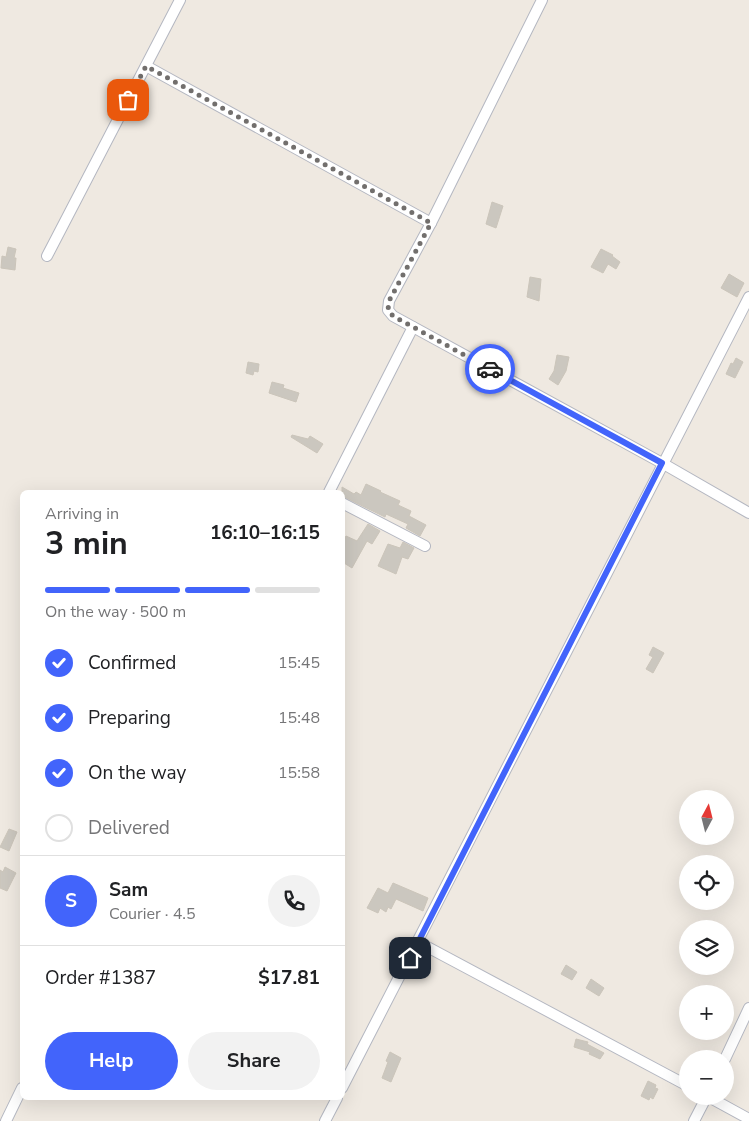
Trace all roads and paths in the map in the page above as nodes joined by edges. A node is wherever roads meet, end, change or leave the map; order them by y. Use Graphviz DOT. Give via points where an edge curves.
graph roads {
  1 [pos="180,0"];
  2 [pos="542,0"];
  3 [pos="146,66"];
  4 [pos="431,223"];
  5 [pos="48,256"];
  6 [pos="749,297"];
  7 [pos="413,327"];
  8 [pos="662,463"];
  9 [pos="330,490"];
  10 [pos="345,505"];
  11 [pos="749,513"];
  12 [pos="425,546"];
  13 [pos="418,942"];
  14 [pos="749,1008"];
  15 [pos="729,1050"];
  16 [pos="679,1081"];
  17 [pos="345,1082"];
  18 [pos="20,1092"];
  19 [pos="336,1100"];
  20 [pos="702,1105"];
  21 [pos="723,1105"];
  22 [pos="749,1119"];
  23 [pos="6,1121"];
  24 [pos="325,1121"];
  25 [pos="694,1121"];
  1 -- 3 [label="street"];
  2 -- 4 [label="street"];
  3 -- 4 [label="street"];
  3 -- 5 [label="street"];
  4 -- 7 [label="street" via="389,301 388,310 393,316"];
  6 -- 8 [label="street"];
  7 -- 8 [label="street"];
  7 -- 9 [label="street"];
  8 -- 11 [label="street"];
  8 -- 13 [label="street"];
  10 -- 12 [label="street"];
  13 -- 16 [label="street"];
  13 -- 17 [label="street"];
  14 -- 15 [label="street"];
  18 -- 23 [label="street"];
  19 -- 24 [label="street"];
  20 -- 25 [label="street"];
  21 -- 22 [label="street"];
}
